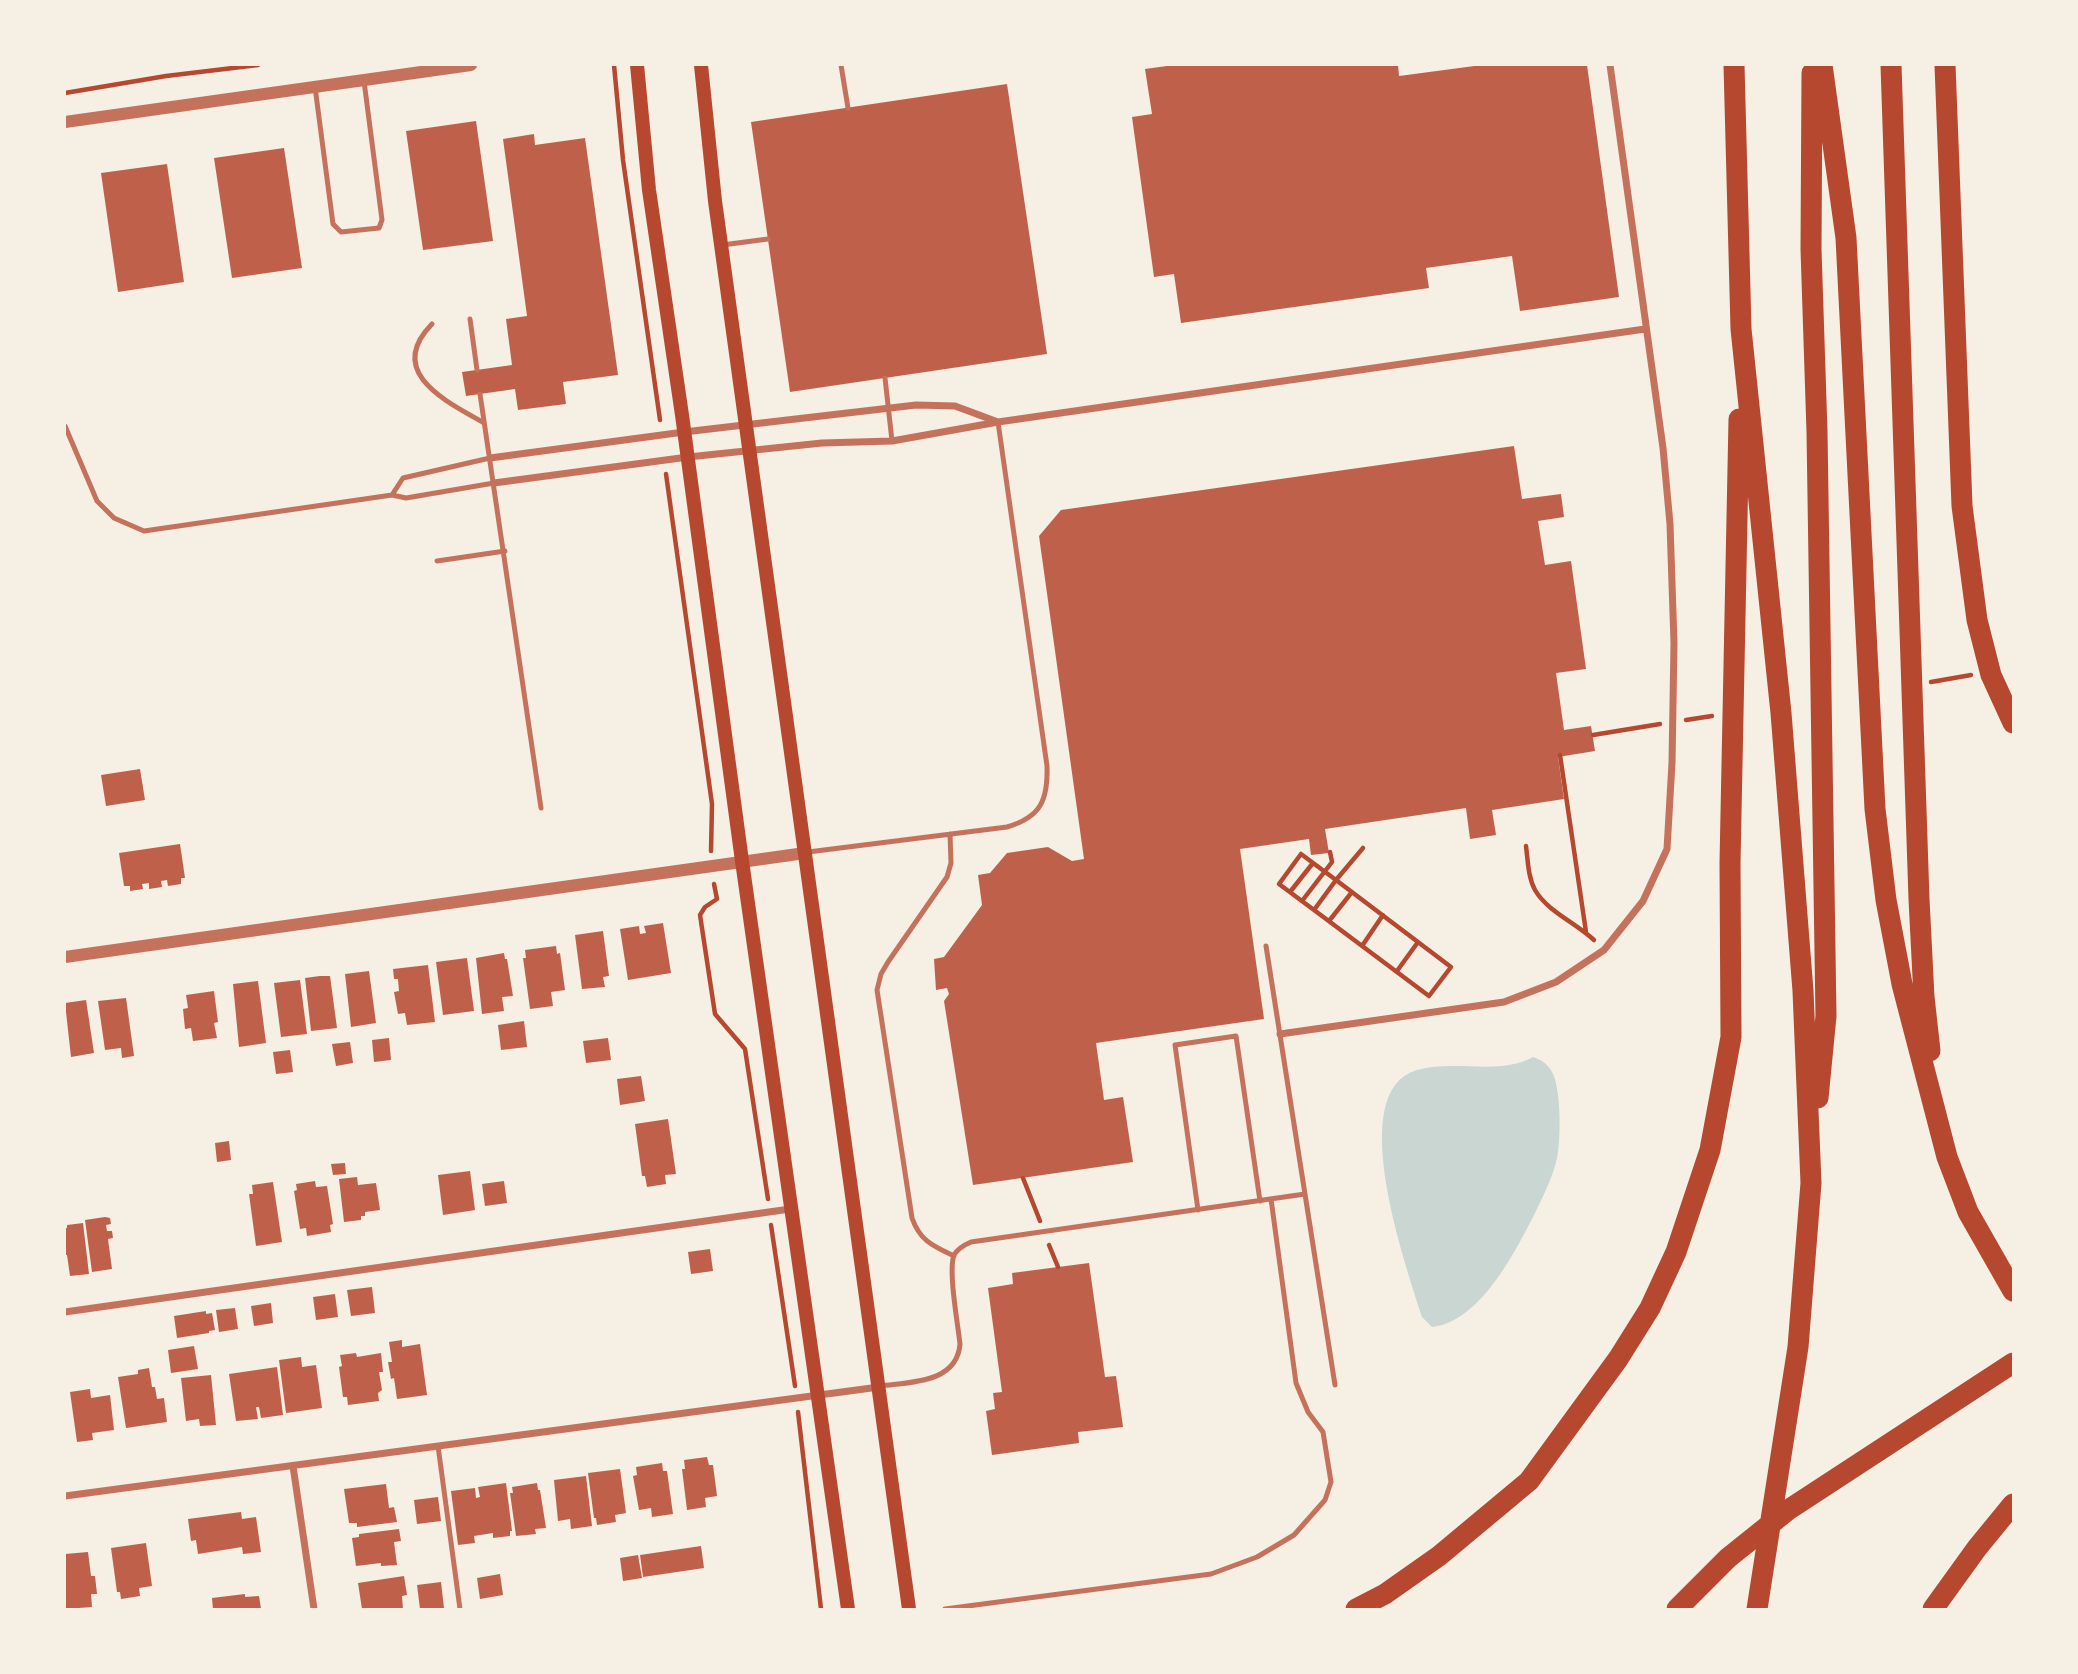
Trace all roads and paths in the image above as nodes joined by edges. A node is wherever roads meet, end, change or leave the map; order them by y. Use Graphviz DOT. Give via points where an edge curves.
graph roads {
  1 [pos="258,65"];
  2 [pos="471,65"];
  3 [pos="614,65"];
  4 [pos="637,65"];
  5 [pos="701,65"];
  6 [pos="841,65"];
  7 [pos="1611,65"];
  8 [pos="1734,65"];
  9 [pos="1812,65"];
  10 [pos="1822,65"];
  11 [pos="1891,65"];
  12 [pos="1945,65"];
  13 [pos="432,67"];
  14 [pos="364,80"];
  15 [pos="315,87"];
  16 [pos="65,93"];
  17 [pos="848,108"];
  18 [pos="65,122"];
  19 [pos="768,239"];
  20 [pos="722,245"];
  21 [pos="470,319"];
  22 [pos="432,324"];
  23 [pos="1645,329"];
  24 [pos="1741,329"];
  25 [pos="477,370"];
  26 [pos="885,377"];
  27 [pos="480,394"];
  28 [pos="887,407"];
  29 [pos="999,422"];
  30 [pos="484,423"];
  31 [pos="747,425"];
  32 [pos="65,426"];
  33 [pos="684,432"];
  34 [pos="662,435"];
  35 [pos="892,441"];
  36 [pos="750,450"];
  37 [pos="688,457"];
  38 [pos="490,458"];
  39 [pos="664,459"];
  40 [pos="494,483"];
  41 [pos="392,495"];
  42 [pos="505,551"];
  43 [pos="437,561"];
  44 [pos="2013,723"];
  45 [pos="1560,755"];
  46 [pos="541,808"];
  47 [pos="950,834"];
  48 [pos="1526,846"];
  49 [pos="1363,848"];
  50 [pos="1330,852"];
  51 [pos="804,853"];
  52 [pos="742,861"];
  53 [pos="1313,863"];
  54 [pos="710,866"];
  55 [pos="1324,871"];
  56 [pos="1336,880"];
  57 [pos="1290,892"];
  58 [pos="1352,892"];
  59 [pos="1302,901"];
  60 [pos="1314,910"];
  61 [pos="1383,915"];
  62 [pos="1329,921"];
  63 [pos="1586,932"];
  64 [pos="1418,942"];
  65 [pos="1266,946"];
  66 [pos="1362,946"];
  67 [pos="1604,950"];
  68 [pos="65,957"];
  69 [pos="1396,971"];
  70 [pos="1280,1034"];
  71 [pos="1937,1116"];
  72 [pos="1811,1183"];
  73 [pos="1306,1195"];
  74 [pos="1270,1199"];
  75 [pos="1260,1201"];
  76 [pos="790,1209"];
  77 [pos="1198,1210"];
  78 [pos="769,1212"];
  79 [pos="954,1256"];
  80 [pos="2013,1291"];
  81 [pos="65,1312"];
  82 [pos="2013,1363"];
  83 [pos="1335,1385"];
  84 [pos="879,1387"];
  85 [pos="818,1395"];
  86 [pos="796,1398"];
  87 [pos="438,1446"];
  88 [pos="293,1466"];
  89 [pos="65,1496"];
  90 [pos="2013,1504"];
  91 [pos="314,1609"];
  92 [pos="460,1609"];
  93 [pos="821,1609"];
  94 [pos="848,1609"];
  95 [pos="909,1609"];
  96 [pos="945,1609"];
  97 [pos="1356,1609"];
  98 [pos="1677,1609"];
  99 [pos="1757,1609"];
  100 [pos="1933,1609"];
  1 -- 16 [label="path"];
  2 -- 13 [label="street"];
  3 -- 34 [label="path"];
  4 -- 33 [label="main road" via="648,181"];
  5 -- 20 [label="main road"];
  6 -- 17 [label="lane"];
  7 -- 23 [label="street"];
  8 -- 24 [label="highway"];
  9 -- 72 [label="highway" via="1811,249 1826,1016"];
  10 -- 71 [label="highway" via="1846,238 1875,808 1902,984"];
  11 -- 71 [label="highway" via="1919,899"];
  12 -- 44 [label="highway" via="1962,506 1977,620 1991,675"];
  13 -- 14 [label="street"];
  14 -- 15 [label="street"];
  14 -- 15 [label="lane" via="382,220 374,230 341,232 333,224"];
  15 -- 18 [label="street"];
  19 -- 20 [label="lane"];
  20 -- 31 [label="main road"];
  21 -- 25 [label="lane"];
  22 -- 30 [label="lane" via="416,350 422,381 439,397"];
  23 -- 29 [label="street"];
  23 -- 67 [label="street" via="1663,448 1674,622 1667,849 1643,901"];
  24 -- 72 [label="highway" via="1783,741 1803,991"];
  24 -- 97 [label="highway" via="1731,1037 1710,1150 1676,1252 1650,1308 1529,1481 1440,1556"];
  26 -- 28 [label="lane"];
  27 -- 30 [label="lane"];
  28 -- 29 [label="street" via="955,406"];
  28 -- 31 [label="street"];
  28 -- 35 [label="lane"];
  29 -- 35 [label="street"];
  29 -- 47 [label="lane" via="1047,766 1046,794 1038,810 1018,823"];
  30 -- 38 [label="lane"];
  31 -- 33 [label="street"];
  31 -- 36 [label="main road"];
  32 -- 41 [label="lane" via="97,501 114,518 144,531"];
  33 -- 34 [label="street"];
  33 -- 37 [label="main road"];
  34 -- 38 [label="street"];
  35 -- 36 [label="street"];
  36 -- 37 [label="street"];
  36 -- 51 [label="main road"];
  37 -- 39 [label="street"];
  37 -- 52 [label="main road"];
  38 -- 40 [label="lane"];
  38 -- 41 [label="lane" via="403,478"];
  39 -- 40 [label="street"];
  39 -- 54 [label="path" via="712,804"];
  40 -- 41 [label="lane" via="406,498"];
  40 -- 42 [label="lane"];
  42 -- 43 [label="lane"];
  42 -- 46 [label="lane"];
  45 -- 63 [label="path"];
  47 -- 51 [label="lane"];
  47 -- 79 [label="lane" via="947,877 888,962 877,990 912,1218 925,1242"];
  48 -- 63 [label="path" via="1536,892"];
  49 -- 56 [label="path"];
  50 -- 55 [label="path" via="1332,862"];
  51 -- 52 [label="street"];
  51 -- 84 [label="main road"];
  52 -- 54 [label="street"];
  52 -- 76 [label="main road"];
  53 -- 55 [label="path"];
  53 -- 57 [label="path"];
  53 -- 57 [label="path" via="1301,854 1279,884"];
  54 -- 68 [label="street"];
  54 -- 78 [label="path" via="717,899 700,915 709,981 715,1014 745,1049"];
  55 -- 56 [label="path"];
  55 -- 59 [label="path"];
  56 -- 58 [label="path"];
  56 -- 60 [label="path"];
  57 -- 59 [label="path"];
  58 -- 61 [label="path"];
  58 -- 62 [label="path"];
  59 -- 60 [label="path"];
  60 -- 62 [label="path"];
  61 -- 64 [label="path"];
  61 -- 66 [label="path"];
  62 -- 66 [label="path"];
  63 -- 67 [label="path"];
  64 -- 69 [label="path"];
  64 -- 69 [label="path" via="1451,967 1429,996"];
  65 -- 70 [label="lane"];
  66 -- 69 [label="path"];
  67 -- 70 [label="street" via="1556,982 1504,1002"];
  70 -- 73 [label="lane"];
  71 -- 80 [label="highway" via="1968,1212"];
  72 -- 99 [label="highway" via="1798,1347"];
  73 -- 74 [label="lane"];
  73 -- 83 [label="lane"];
  74 -- 75 [label="lane"];
  74 -- 96 [label="lane" via="1296,1383 1323,1432 1331,1482 1325,1500 1294,1535 1257,1557 1211,1574"];
  75 -- 77 [label="lane"];
  75 -- 77 [label="lane" via="1236,1036 1175,1045"];
  76 -- 78 [label="street"];
  76 -- 85 [label="main road"];
  77 -- 79 [label="lane" via="971,1242"];
  78 -- 81 [label="street"];
  78 -- 86 [label="path"];
  79 -- 84 [label="lane" via="959,1356 939,1376"];
  82 -- 98 [label="highway" via="1788,1510 1728,1558"];
  84 -- 85 [label="street"];
  84 -- 95 [label="main road"];
  85 -- 86 [label="street"];
  85 -- 94 [label="main road"];
  86 -- 87 [label="street"];
  86 -- 93 [label="path"];
  87 -- 88 [label="street"];
  87 -- 92 [label="lane"];
  88 -- 89 [label="street"];
  88 -- 91 [label="street"];
  90 -- 100 [label="highway"];
}
